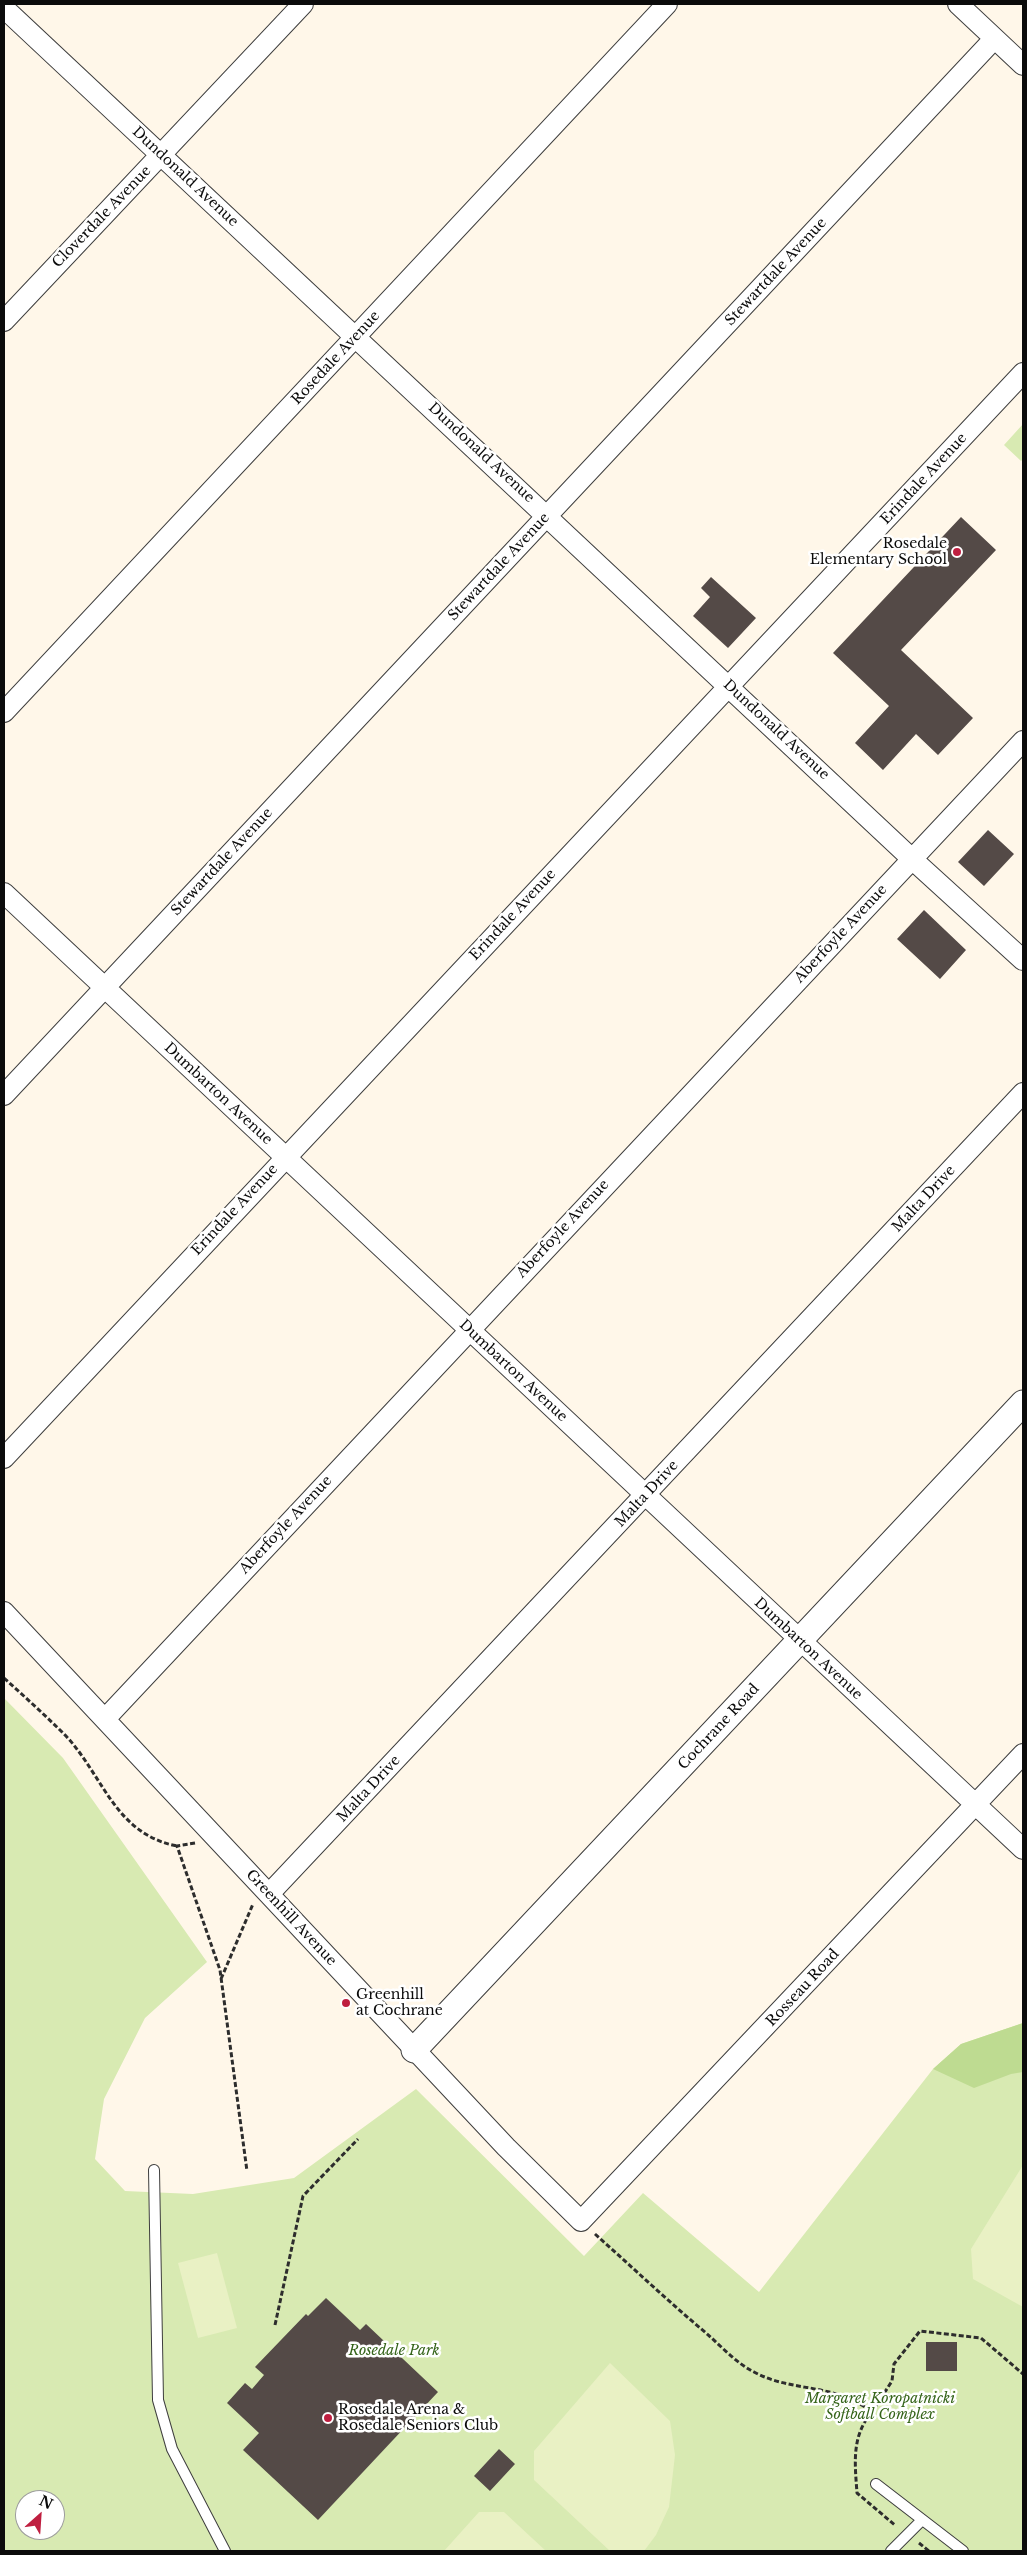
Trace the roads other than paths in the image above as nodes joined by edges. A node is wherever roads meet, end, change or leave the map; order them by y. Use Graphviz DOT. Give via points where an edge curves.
graph roads {
  1 [pos="303,4"];
  2 [pos="667,4"];
  3 [pos="958,4"];
  4 [pos="4,8"];
  5 [pos="994,39"];
  6 [pos="1023,65"];
  7 [pos="162,155"];
  8 [pos="4,321"];
  9 [pos="356,336"];
  10 [pos="1023,373"];
  11 [pos="547,516"];
  12 [pos="729,686"];
  13 [pos="4,712"];
  14 [pos="1023,741"];
  15 [pos="912,859"];
  16 [pos="4,893"];
  17 [pos="1023,960"];
  18 [pos="105,987"];
  19 [pos="1023,1093"];
  20 [pos="4,1095"];
  21 [pos="285,1157"];
  22 [pos="469,1329"];
  23 [pos="1023,1403"];
  24 [pos="4,1458"];
  25 [pos="645,1496"];
  26 [pos="4,1612"];
  27 [pos="800,1641"];
  28 [pos="105,1719"];
  29 [pos="1023,1754"];
  30 [pos="976,1805"];
  31 [pos="1023,1849"];
  32 [pos="261,1899"];
  33 [pos="414,2050"];
  34 [pos="154,2170"];
  35 [pos="581,2221"];
  36 [pos="876,2484"];
  37 [pos="922,2520"];
  38 [pos="224,2551"];
  39 [pos="891,2551"];
  40 [pos="962,2551"];
  1 -- 7 [label="street, Cloverdale Avenue"];
  2 -- 9 [label="street, Rosedale Avenue"];
  3 -- 5 [label="street"];
  4 -- 7 [label="street, Dundonald Avenue"];
  5 -- 6 [label="street"];
  5 -- 11 [label="street, Stewartdale Avenue"];
  7 -- 8 [label="street, Cloverdale Avenue"];
  7 -- 9 [label="street, Dundonald Avenue"];
  9 -- 11 [label="street, Dundonald Avenue"];
  9 -- 13 [label="street, Rosedale Avenue"];
  10 -- 12 [label="street, Erindale Avenue"];
  11 -- 12 [label="street, Dundonald Avenue"];
  11 -- 18 [label="street, Stewartdale Avenue"];
  12 -- 15 [label="street, Dundonald Avenue"];
  12 -- 21 [label="street, Erindale Avenue"];
  14 -- 15 [label="street, Aberfoyle Avenue"];
  15 -- 17 [label="street, Dundonald Avenue"];
  15 -- 22 [label="street, Aberfoyle Avenue"];
  16 -- 18 [label="street, Dumbarton Avenue"];
  18 -- 20 [label="street, Stewartdale Avenue"];
  18 -- 21 [label="street, Dumbarton Avenue"];
  19 -- 25 [label="street, Malta Drive"];
  21 -- 22 [label="street, Dumbarton Avenue"];
  21 -- 24 [label="street, Erindale Avenue"];
  22 -- 25 [label="street, Dumbarton Avenue"];
  22 -- 28 [label="street, Aberfoyle Avenue"];
  23 -- 27 [label="street, Cochrane Road"];
  25 -- 27 [label="street, Dumbarton Avenue"];
  25 -- 32 [label="street, Malta Drive"];
  26 -- 28 [label="street, Greenhill Avenue"];
  27 -- 30 [label="street, Dumbarton Avenue"];
  27 -- 33 [label="street, Cochrane Road"];
  28 -- 32 [label="street, Greenhill Avenue"];
  29 -- 30 [label="street, Rosseau Road"];
  30 -- 31 [label="street, Dumbarton Avenue"];
  30 -- 35 [label="street, Rosseau Road"];
  32 -- 33 [label="street, Greenhill Avenue"];
  33 -- 35 [label="street, Greenhill Avenue"];
  34 -- 38 [label="lane" via="158,2400 172,2449"];
  36 -- 37 [label="lane"];
  37 -- 39 [label="lane"];
  37 -- 40 [label="lane"];
}
